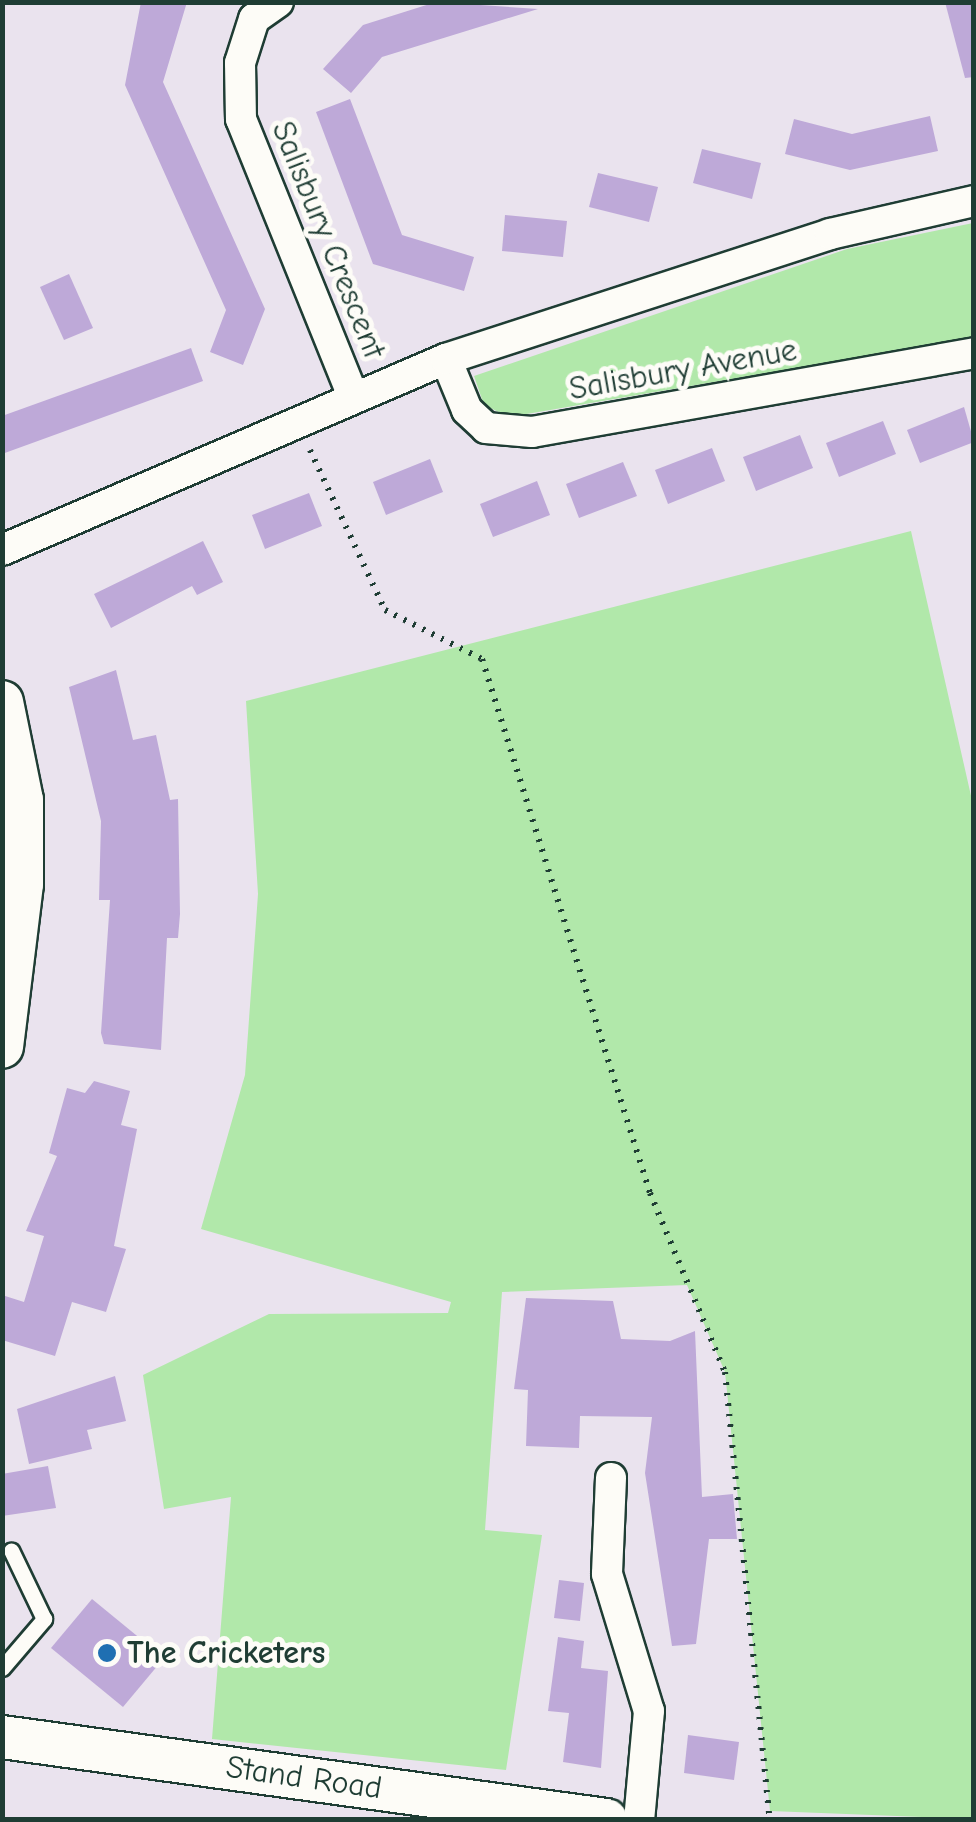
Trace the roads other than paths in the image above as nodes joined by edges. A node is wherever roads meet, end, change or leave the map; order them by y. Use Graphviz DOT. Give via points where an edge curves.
graph roads {
  1 [pos="278,2"];
  2 [pos="974,201"];
  3 [pos="974,353"];
  4 [pos="446,358"];
  5 [pos="354,398"];
  6 [pos="2,550"];
  7 [pos="2,702"];
  8 [pos="2,1047"];
  9 [pos="611,1478"];
  10 [pos="11,1550"];
  11 [pos="2,1668"];
  12 [pos="2,1737"];
  13 [pos="606,1820"];
  14 [pos="640,1820"];
  1 -- 5 [label="street, Salisbury Crescent" via="250,34 241,119"];
  2 -- 4 [label="street" via="830,234"];
  3 -- 4 [label="street, Salisbury Avenue" via="532,432 486,428 467,410"];
  4 -- 5 [label="street"];
  5 -- 6 [label="street"];
  7 -- 8 [label="street" via="22,850 20,950"];
  9 -- 14 [label="street" via="607,1574 648,1711"];
  10 -- 11 [label="lane" via="44,1619"];
  12 -- 13 [label="street, Stand Road"];
}
